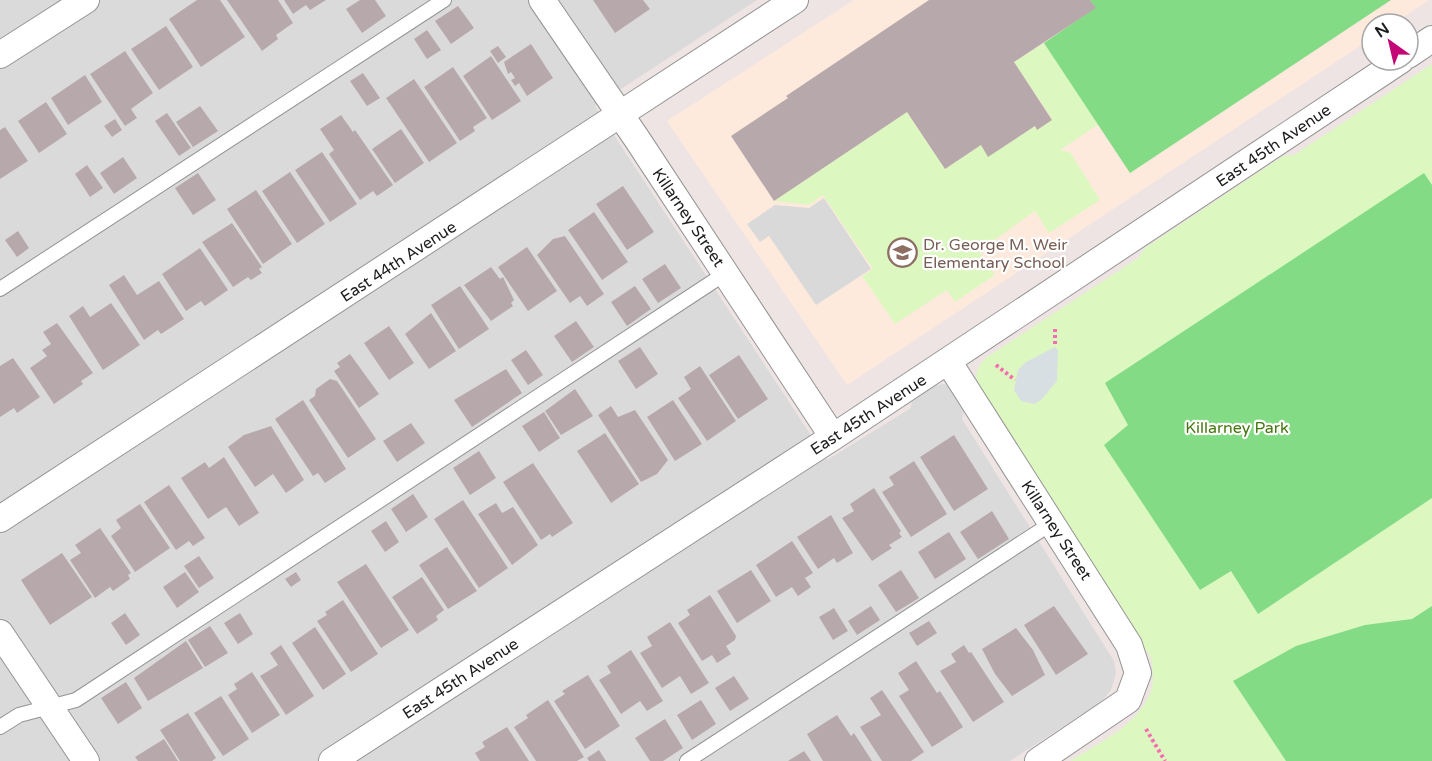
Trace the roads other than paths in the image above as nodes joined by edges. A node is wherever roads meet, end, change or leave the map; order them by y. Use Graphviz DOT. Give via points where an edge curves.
graph roads {
  1 [pos="86,0"];
  2 [pos="444,0"];
  3 [pos="542,0"];
  4 [pos="795,0"];
  5 [pos="0,55"];
  6 [pos="1383,72"];
  7 [pos="621,115"];
  8 [pos="726,273"];
  9 [pos="0,289"];
  10 [pos="948,361"];
  11 [pos="833,437"];
  12 [pos="0,519"];
  13 [pos="1052,523"];
  14 [pos="0,633"];
  15 [pos="50,707"];
  16 [pos="0,727"];
  17 [pos="86,761"];
  18 [pos="332,761"];
  19 [pos="687,761"];
  20 [pos="1038,761"];
  1 -- 5 [label="street"];
  2 -- 9 [label="lane"];
  3 -- 7 [label="street, Killarney Street"];
  4 -- 7 [label="street, East 44th Avenue"];
  6 -- 10 [label="street, East 45th Avenue"];
  7 -- 8 [label="street, Killarney Street"];
  7 -- 12 [label="street, East 44th Avenue"];
  8 -- 11 [label="street, Killarney Street"];
  8 -- 15 [label="lane" via="76,700"];
  10 -- 11 [label="street, East 45th Avenue"];
  10 -- 13 [label="street, Killarney Street"];
  11 -- 18 [label="street, East 45th Avenue"];
  13 -- 19 [label="lane"];
  13 -- 20 [label="street, Killarney Street" via="1129,645 1138,673 1128,700"];
  14 -- 15 [label="street"];
  15 -- 16 [label="lane" via="19,715"];
  15 -- 17 [label="street"];
}
